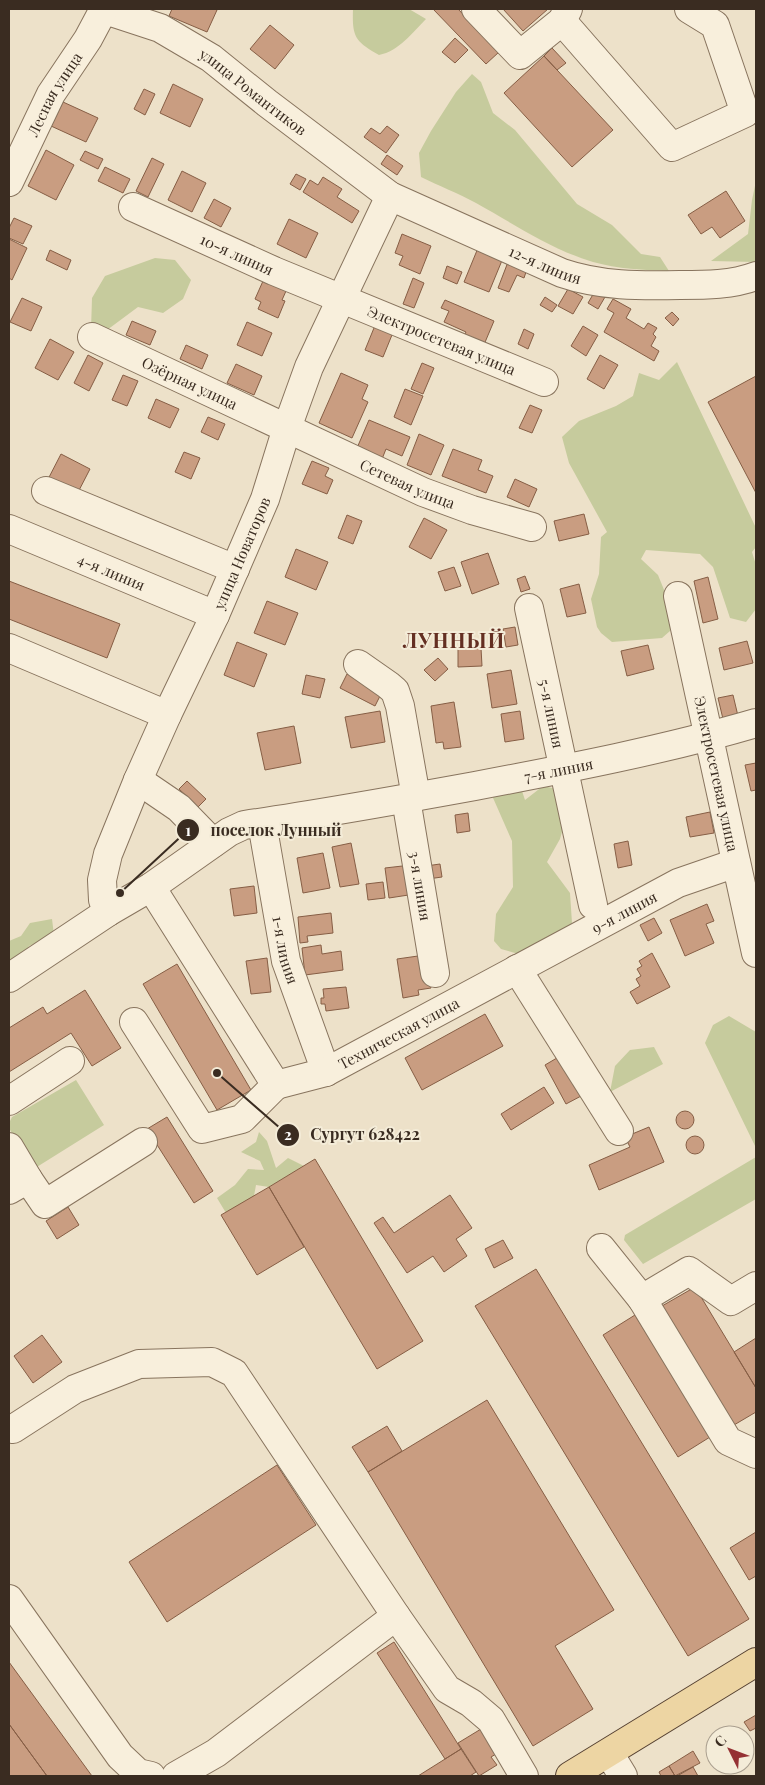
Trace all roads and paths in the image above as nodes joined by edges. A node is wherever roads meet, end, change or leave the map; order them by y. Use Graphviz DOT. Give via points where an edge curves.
graph roads {
  1 [pos="103,9"];
  2 [pos="476,9"];
  3 [pos="689,9"];
  4 [pos="565,15"];
  5 [pos="9,182"];
  6 [pos="390,196"];
  7 [pos="133,207"];
  8 [pos="756,276"];
  9 [pos="341,297"];
  10 [pos="92,337"];
  11 [pos="544,382"];
  12 [pos="287,428"];
  13 [pos="46,491"];
  14 [pos="532,527"];
  15 [pos="9,529"];
  16 [pos="235,569"];
  17 [pos="678,596"];
  18 [pos="529,608"];
  19 [pos="215,615"];
  20 [pos="9,648"];
  21 [pos="358,664"];
  22 [pos="167,714"];
  23 [pos="756,723"];
  24 [pos="710,736"];
  25 [pos="564,769"];
  26 [pos="138,780"];
  27 [pos="411,798"];
  28 [pos="262,823"];
  29 [pos="213,843"];
  30 [pos="736,863"];
  31 [pos="151,887"];
  32 [pos="592,905"];
  33 [pos="108,912"];
  34 [pos="756,953"];
  35 [pos="517,969"];
  36 [pos="435,973"];
  37 [pos="9,978"];
  38 [pos="134,1022"];
  39 [pos="70,1061"];
  40 [pos="326,1072"];
  41 [pos="276,1085"];
  42 [pos="9,1101"];
  43 [pos="619,1131"];
  44 [pos="143,1142"];
  45 [pos="9,1147"];
  46 [pos="19,1184"];
  47 [pos="601,1248"];
  48 [pos="756,1286"];
  49 [pos="642,1299"];
  50 [pos="12,1429"];
  51 [pos="756,1454"];
  52 [pos="9,1599"];
  53 [pos="396,1616"];
  54 [pos="756,1662"];
  55 [pos="609,1753"];
  56 [pos="151,1776"];
  57 [pos="176,1776"];
  58 [pos="524,1776"];
  59 [pos="570,1776"];
  60 [pos="623,1776"];
  1 -- 5 [label="street, Лесная улица" via="88,39 51,94"];
  1 -- 6 [label="street, улица Романтиков" via="160,28 211,58"];
  2 -- 4 [label="street" via="520,55"];
  3 -- 4 [label="street" via="715,25 745,113 672,147"];
  6 -- 8 [label="street, 12-я линия" via="579,279 614,284 712,285"];
  6 -- 9 [label="street, улица Новаторов"];
  7 -- 9 [label="street, 10-я линия" via="274,271"];
  9 -- 11 [label="street, Электросетевая улица"];
  9 -- 12 [label="street, улица Новаторов" via="309,367"];
  10 -- 12 [label="street, Озёрная улица"];
  12 -- 14 [label="street, Сетевая улица" via="423,492"];
  12 -- 16 [label="street, улица Новаторов" via="265,499"];
  13 -- 16 [label="street"];
  15 -- 19 [label="street, 4-я линия"];
  16 -- 19 [label="street, улица Новаторов"];
  17 -- 24 [label="street, Электросетевая улица"];
  18 -- 25 [label="street, 5-я линия"];
  19 -- 22 [label="street, улица Новаторов"];
  20 -- 22 [label="street"];
  21 -- 27 [label="street, 3-я линия" via="395,691 400,706"];
  22 -- 26 [label="street, улица Новаторов"];
  23 -- 24 [label="street, 7-я линия"];
  24 -- 25 [label="street, 7-я линия"];
  24 -- 30 [label="street, Электросетевая улица"];
  25 -- 27 [label="street, 7-я линия"];
  25 -- 32 [label="street, 5-я линия"];
  26 -- 29 [label="street" via="179,808"];
  26 -- 33 [label="street, улица Новаторов" via="108,854 102,880 103,900"];
  27 -- 28 [label="street, 7-я линия"];
  27 -- 36 [label="street, 3-я линия"];
  28 -- 29 [label="street, 7-я линия" via="244,825"];
  28 -- 40 [label="street, 1-я линия" via="286,961"];
  29 -- 31 [label="street, 7-я линия"];
  30 -- 34 [label="street, Электросетевая улица"];
  30 -- 35 [label="street, 9-я линия" via="678,883"];
  31 -- 33 [label="street, 7-я линия"];
  31 -- 41 [label="street"];
  33 -- 37 [label="street, 7-я линия"];
  35 -- 40 [label="street, Техническая улица"];
  35 -- 43 [label="street"];
  38 -- 41 [label="street" via="202,1129 242,1119"];
  39 -- 42 [label="street"];
  40 -- 41 [label="street, Техническая улица"];
  44 -- 46 [label="street" via="45,1204"];
  45 -- 46 [label="street"];
  47 -- 49 [label="street"];
  48 -- 49 [label="street" via="731,1301 689,1271"];
  49 -- 51 [label="street" via="728,1441"];
  50 -- 53 [label="street" via="75,1389 139,1364 212,1362 234,1373"];
  52 -- 56 [label="street" via="120,1756 138,1773"];
  53 -- 57 [label="street" via="216,1753"];
  53 -- 58 [label="street" via="447,1689 491,1720"];
  54 -- 55 [label="main road"];
  55 -- 59 [label="main road"];
  55 -- 60 [label="street"];
}
